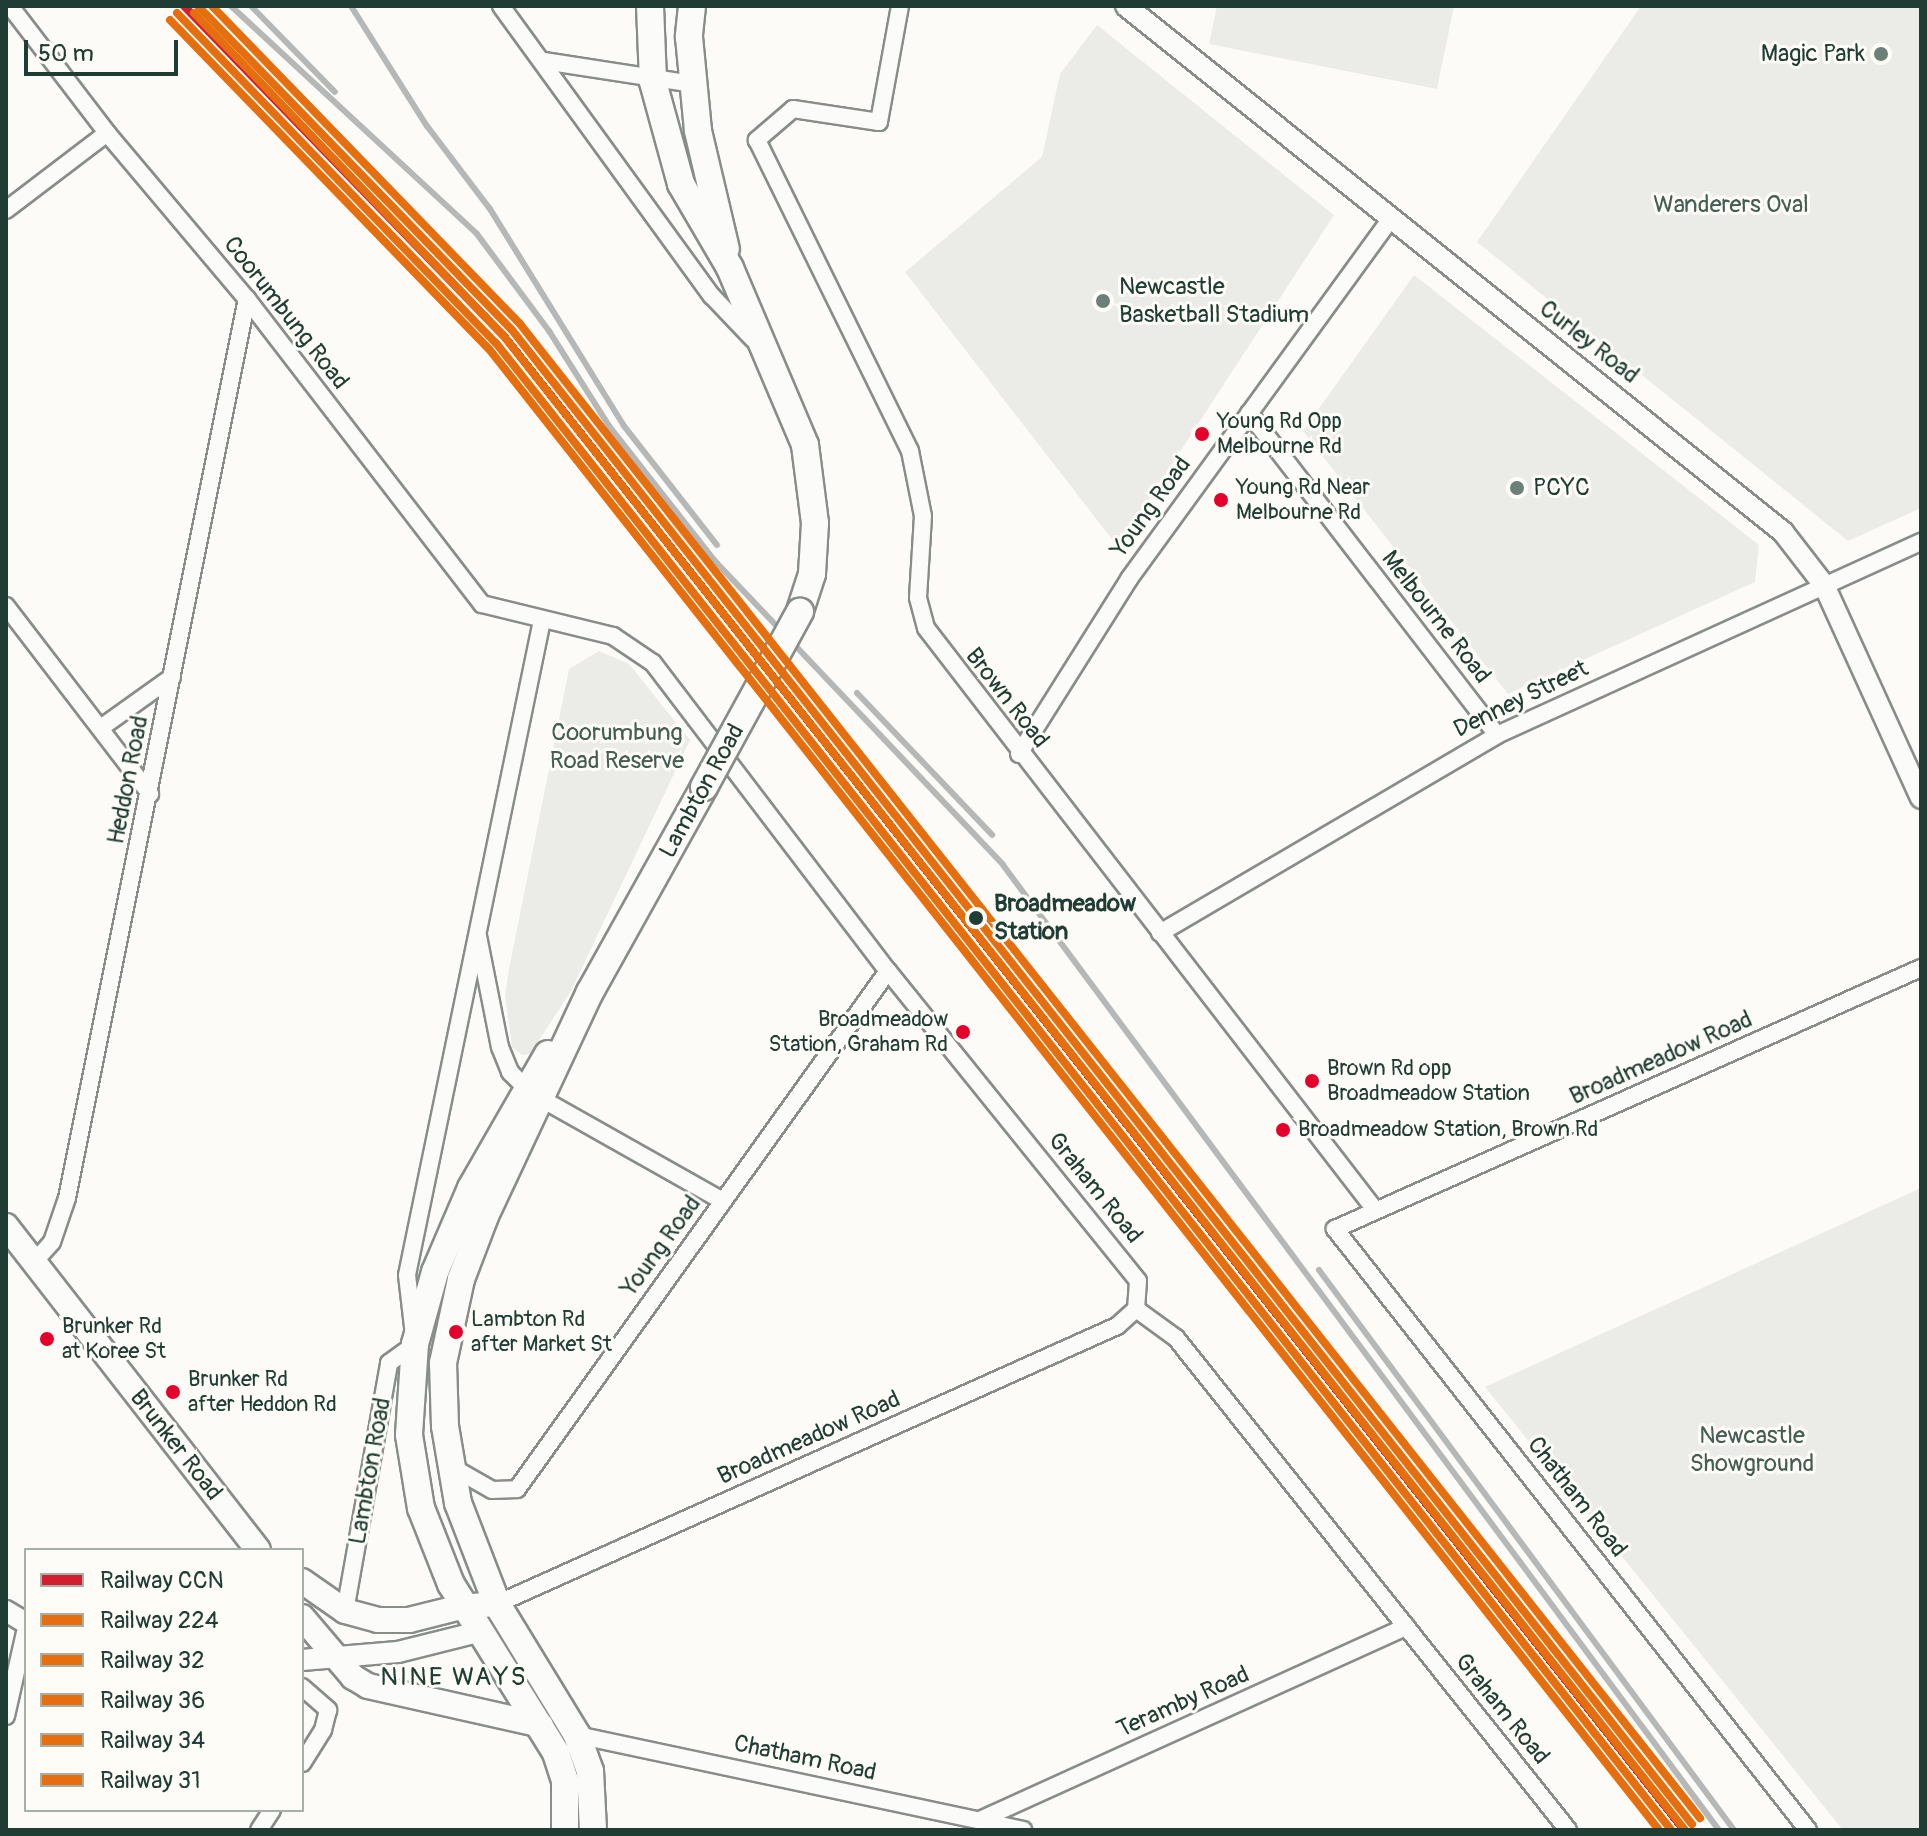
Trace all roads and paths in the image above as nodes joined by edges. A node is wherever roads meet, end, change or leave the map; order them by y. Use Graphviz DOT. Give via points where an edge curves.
graph roads {
  1 [pos="10,6"];
  2 [pos="501,6"];
  3 [pos="650,6"];
  4 [pos="692,6"];
  5 [pos="900,6"];
  6 [pos="1126,6"];
  7 [pos="544,61"];
  8 [pos="653,82"];
  9 [pos="692,84"];
  10 [pos="107,133"];
  11 [pos="6,210"];
  12 [pos="1391,219"];
  13 [pos="730,268"];
  14 [pos="247,299"];
  15 [pos="772,358"];
  16 [pos="1249,413"];
  17 [pos="1921,542"];
  18 [pos="1824,585"];
  19 [pos="6,606"];
  20 [pos="542,620"];
  21 [pos="172,677"];
  22 [pos="102,727"];
  23 [pos="1497,735"];
  24 [pos="1019,754"];
  25 [pos="150,794"];
  26 [pos="1921,798"];
  27 [pos="477,931"];
  28 [pos="1160,933"];
  29 [pos="1921,968"];
  30 [pos="888,971"];
  31 [pos="533,1092"];
  32 [pos="723,1201"];
  33 [pos="1376,1211"];
  34 [pos="6,1227"];
  35 [pos="35,1261"];
  36 [pos="1136,1309"];
  37 [pos="415,1344"];
  38 [pos="449,1465"];
  39 [pos="256,1548"];
  40 [pos="304,1582"];
  41 [pos="497,1604"];
  42 [pos="461,1607"];
  43 [pos="6,1611"];
  44 [pos="345,1611"];
  45 [pos="304,1619"];
  46 [pos="24,1624"];
  47 [pos="1406,1627"];
  48 [pos="478,1632"];
  49 [pos="24,1634"];
  50 [pos="334,1655"];
  51 [pos="304,1660"];
  52 [pos="304,1688"];
  53 [pos="6,1716"];
  54 [pos="541,1725"];
  55 [pos="577,1735"];
  56 [pos="304,1760"];
  57 [pos="271,1812"];
  58 [pos="980,1820"];
  59 [pos="259,1830"];
  60 [pos="565,1830"];
  61 [pos="593,1830"];
  62 [pos="1023,1830"];
  63 [pos="1568,1830"];
  64 [pos="1808,1830"];
  1 -- 10 [label="street, Coorumbung Road"];
  2 -- 7 [label="street"];
  3 -- 8 [label="main road, Lambton Road"];
  4 -- 9 [label="main road, Lambton Road"];
  5 -- 24 [label="street, Brown Road" via="879,122 793,109 757,140 910,451 923,516 918,598 926,628"];
  6 -- 12 [label="street, Curley Road"];
  7 -- 8 [label="street"];
  7 -- 15 [label="street" via="568,104 712,296"];
  8 -- 9 [label="street"];
  8 -- 13 [label="main road, Lambton Road" via="681,184"];
  9 -- 13 [label="main road, Lambton Road"];
  10 -- 11 [label="street"];
  10 -- 14 [label="street, Coorumbung Road"];
  12 -- 16 [label="street, Young Road"];
  12 -- 18 [label="street, Curley Road" via="1765,514"];
  13 -- 15 [label="main road, Lambton Road"];
  14 -- 20 [label="street, Coorumbung Road" via="482,604"];
  14 -- 21 [label="street, Heddon Road"];
  15 -- 31 [label="main road, Lambton Road, bridge" via="805,445 814,497 812,574 800,612"];
  16 -- 23 [label="street, Melbourne Road"];
  16 -- 24 [label="street, Young Road" via="1129,579"];
  17 -- 18 [label="street, Denney Street"];
  18 -- 23 [label="street, Denney Street"];
  18 -- 26 [label="street, Curley Road"];
  19 -- 22 [label="street"];
  20 -- 27 [label="street, Lambton Road"];
  20 -- 30 [label="street, Graham Road" via="613,636 647,657"];
  21 -- 22 [label="street"];
  21 -- 25 [label="street, Heddon Road"];
  22 -- 25 [label="street"];
  23 -- 28 [label="street, Denney Street"];
  24 -- 28 [label="street, Brown Road"];
  25 -- 35 [label="street, Heddon Road" via="67,1198 52,1242"];
  27 -- 31 [label="street, Lambton Road" via="500,1047 510,1072"];
  27 -- 37 [label="street, Lambton Road" via="407,1275"];
  28 -- 33 [label="street, Brown Road"];
  29 -- 33 [label="street, Broadmeadow Road"];
  30 -- 32 [label="street, Young Road"];
  30 -- 36 [label="street, Graham Road" via="1132,1271 1141,1292"];
  31 -- 32 [label="street"];
  31 -- 37 [label="main road, Lambton Road" via="455,1224"];
  31 -- 38 [label="main road, Lambton Road" via="453,1311 442,1393"];
  32 -- 38 [label="street, Young Road" via="517,1489 492,1490"];
  33 -- 64 [label="street, Chatham Road" via="1335,1229"];
  34 -- 35 [label="main road, Brunker Road"];
  35 -- 39 [label="main road, Brunker Road"];
  36 -- 41 [label="street, Broadmeadow Road" via="1117,1326"];
  36 -- 47 [label="street, Graham Road" via="1176,1338"];
  37 -- 42 [label="main road, Lambton Road" via="409,1435 416,1485 434,1547"];
  37 -- 44 [label="street, Lambton Road" via="389,1363"];
  38 -- 41 [label="main road, Lambton Road" via="470,1540"];
  40 -- 44 [label="main road"];
  41 -- 42 [label="main road"];
  41 -- 48 [label="main road"];
  41 -- 55 [label="main road, Lambton Road"];
  42 -- 44 [label="main road" via="390,1621"];
  42 -- 48 [label="main road, Lambton Road"];
  43 -- 46 [label="street"];
  45 -- 50 [label="main road"];
  47 -- 58 [label="street, Teramby Road"];
  47 -- 63 [label="street, Graham Road"];
  48 -- 50 [label="street" via="409,1651"];
  48 -- 54 [label="main road, Lambton Road"];
  49 -- 53 [label="street"];
  50 -- 51 [label="street"];
  50 -- 54 [label="main road" via="353,1677 379,1691"];
  52 -- 56 [label="street" via="323,1700 328,1719"];
  54 -- 60 [label="main road, Lambton Road" via="565,1781"];
  55 -- 58 [label="street, Chatham Road"];
  55 -- 61 [label="main road, Lambton Road" via="590,1771"];
  57 -- 59 [label="street"];
  58 -- 62 [label="street, Chatham Road"];
}
